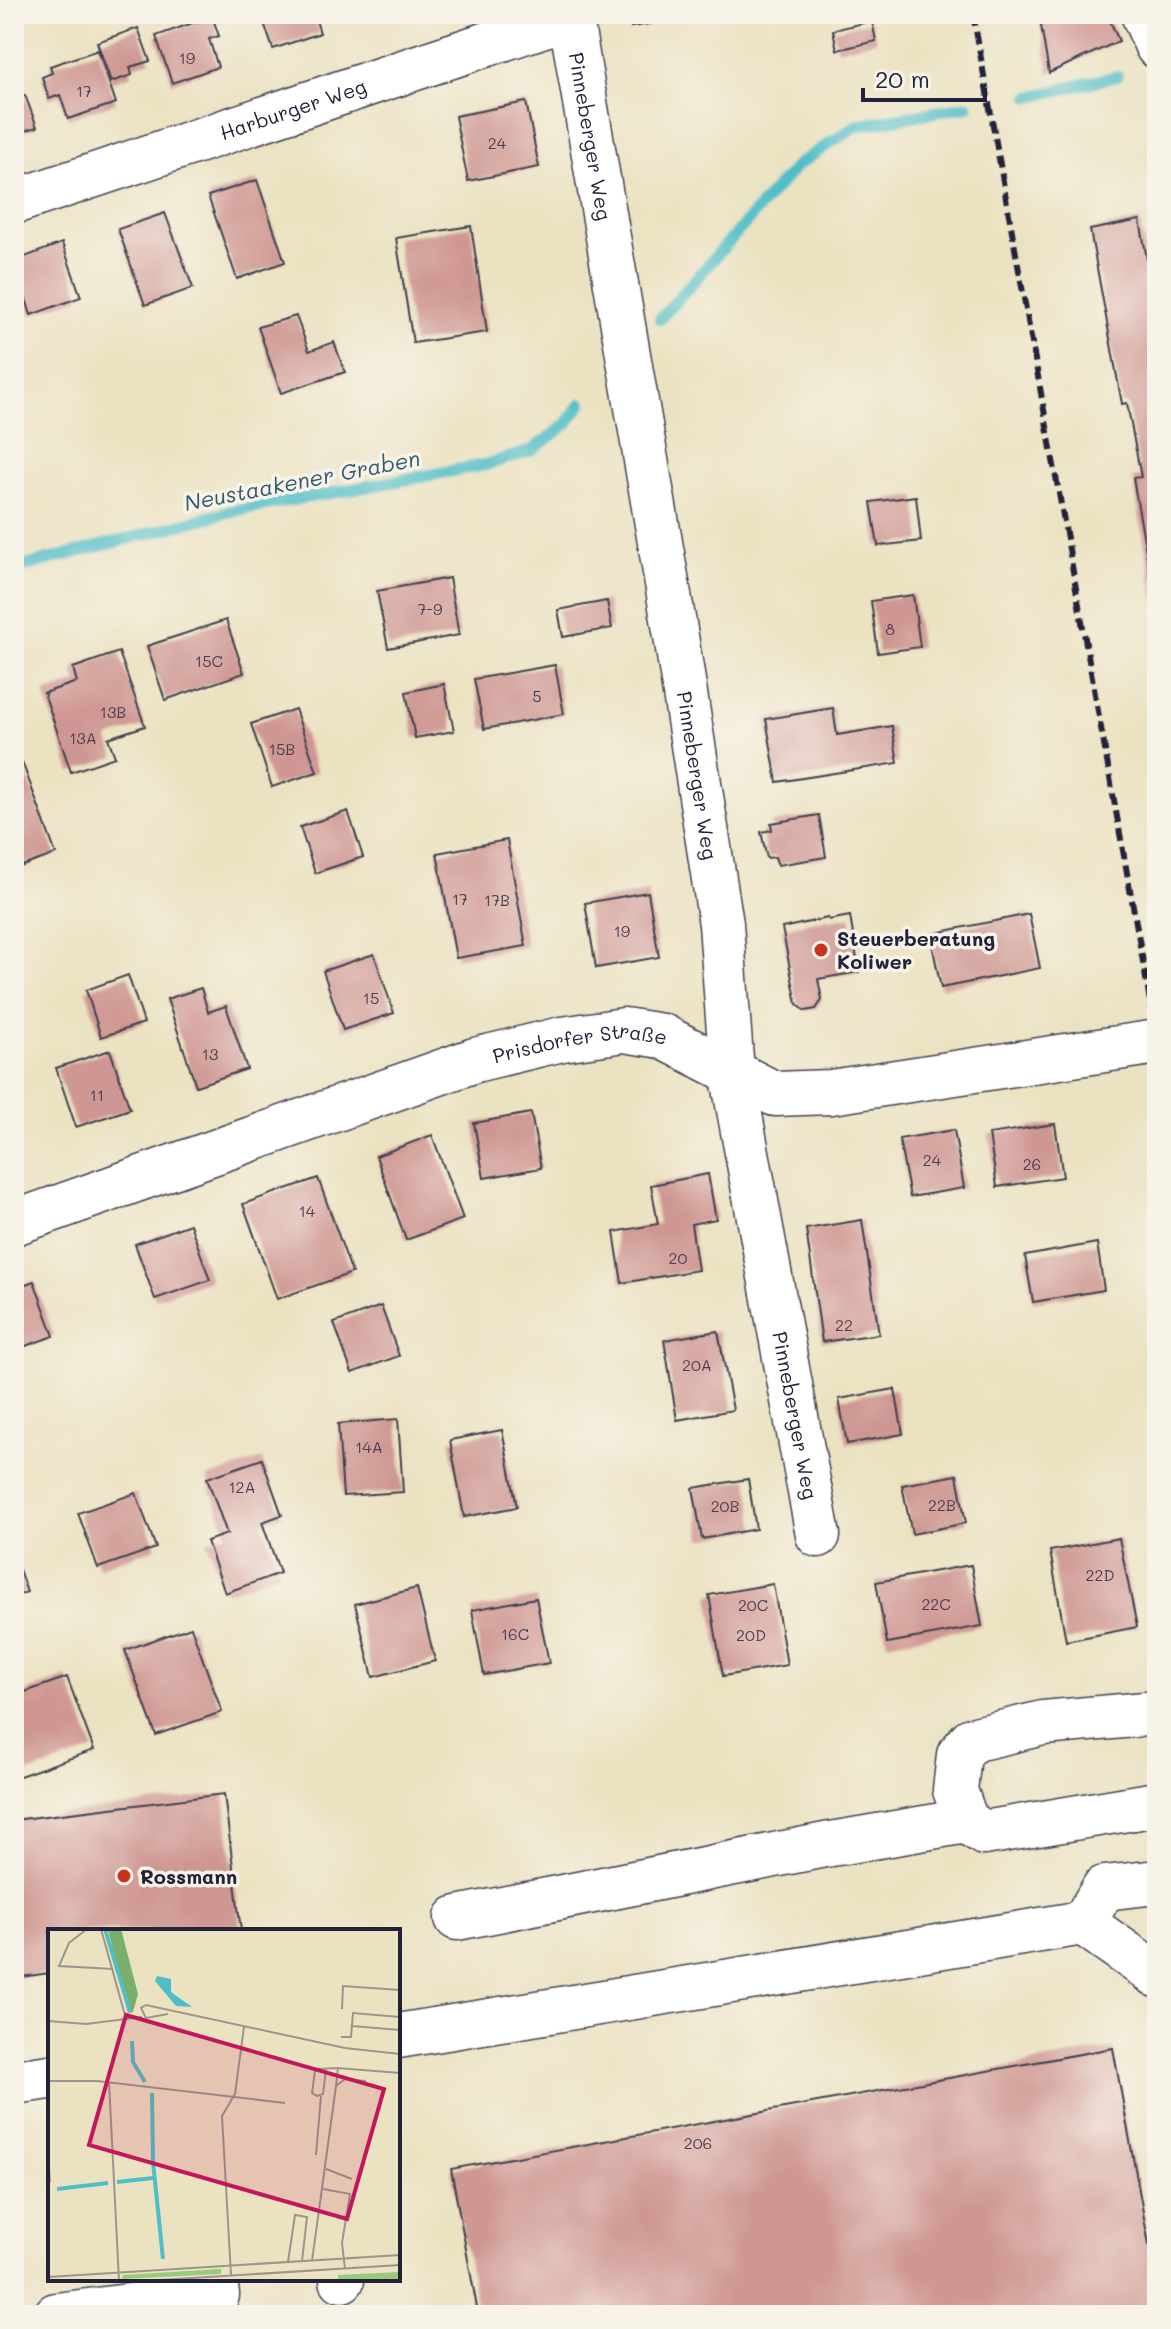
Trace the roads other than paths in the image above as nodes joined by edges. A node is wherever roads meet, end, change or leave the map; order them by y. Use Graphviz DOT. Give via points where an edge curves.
graph roads {
  1 [pos="1143,14"];
  2 [pos="570,15"];
  3 [pos="1157,46"];
  4 [pos="14,202"];
  5 [pos="1157,1042"];
  6 [pos="732,1072"];
  7 [pos="14,1223"];
  8 [pos="818,1535"];
  9 [pos="1157,1713"];
  10 [pos="1157,1804"];
  11 [pos="966,1821"];
  12 [pos="1157,1882"];
  13 [pos="457,1918"];
  14 [pos="1083,1923"];
  15 [pos="1157,1975"];
  16 [pos="400,2036"];
  17 [pos="48,2077"];
  18 [pos="14,2082"];
  19 [pos="215,2281"];
  20 [pos="56,2315"];
  1 -- 3 [label="street"];
  2 -- 4 [label="street, Harburger Weg"];
  2 -- 6 [label="street, Pinneberger Weg" via="719,909"];
  5 -- 6 [label="street, Prisdorfer Straße" via="831,1092 775,1094"];
  6 -- 7 [label="street, Prisdorfer Straße" via="662,1036 624,1030 562,1039 475,1060"];
  6 -- 8 [label="street, Pinneberger Weg"];
  9 -- 11 [label="street" via="1043,1723 971,1740 959,1755 955,1790"];
  10 -- 11 [label="street" via="984,1833"];
  11 -- 13 [label="street"];
  12 -- 14 [label="street" via="1104,1888"];
  14 -- 15 [label="street"];
  14 -- 16 [label="street"];
  17 -- 18 [label="street"];
  19 -- 20 [label="street" via="217,2295"];
}
